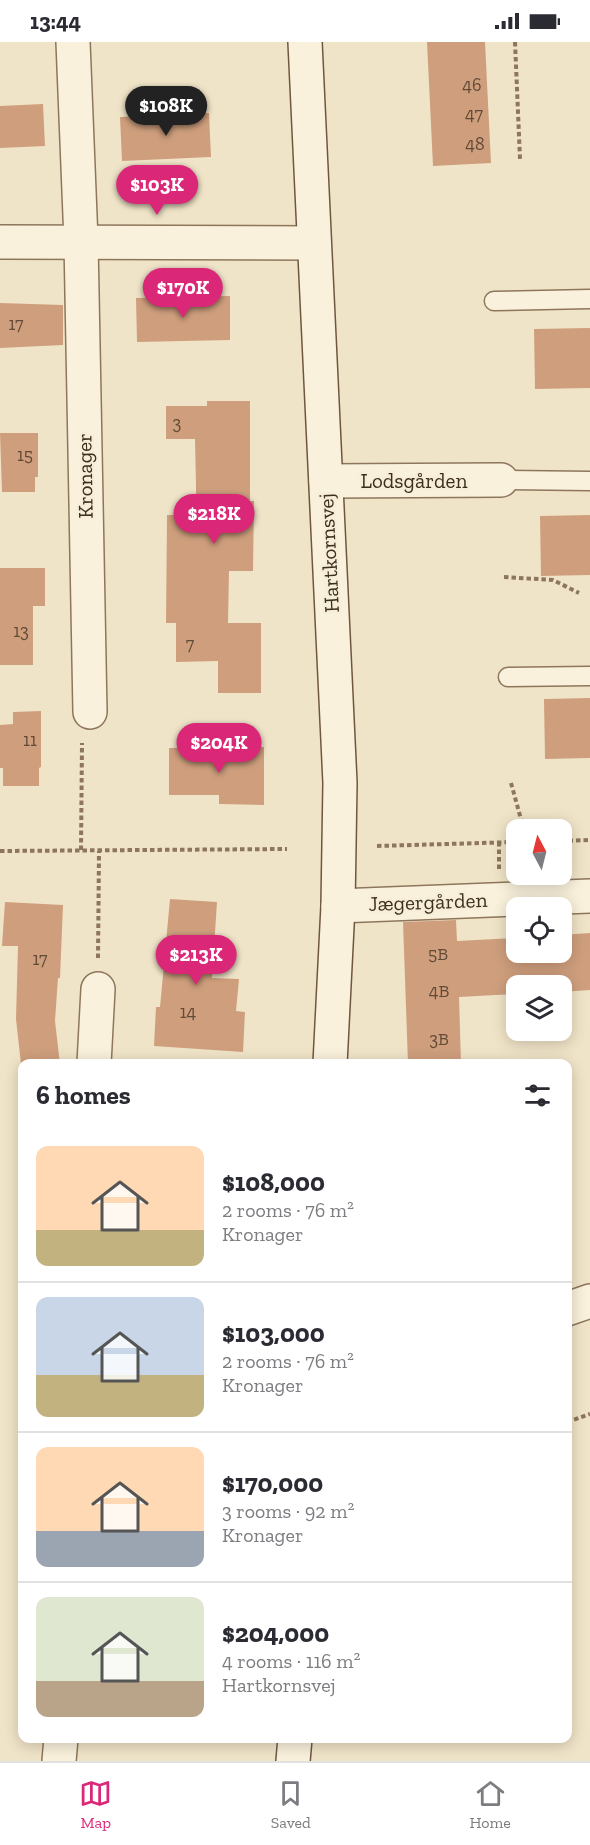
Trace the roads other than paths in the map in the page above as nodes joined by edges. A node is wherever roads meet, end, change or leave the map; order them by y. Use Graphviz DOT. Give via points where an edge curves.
graph roads {
  1 [pos="73,42"];
  2 [pos="305,42"];
  3 [pos="81,241"];
  4 [pos="0,242"];
  5 [pos="314,243"];
  6 [pos="590,299"];
  7 [pos="494,301"];
  8 [pos="501,480"];
  9 [pos="326,481"];
  10 [pos="590,481"];
  11 [pos="590,676"];
  12 [pos="508,677"];
  13 [pos="90,712"];
  14 [pos="590,896"];
  15 [pos="338,906"];
  16 [pos="98,989"];
  17 [pos="94,1059"];
  18 [pos="330,1059"];
  19 [pos="590,1301"];
  20 [pos="572,1308"];
  21 [pos="61,1743"];
  22 [pos="295,1743"];
  23 [pos="59,1761"];
  24 [pos="294,1761"];
  1 -- 3 [label="street, Kronager"];
  2 -- 5 [label="street, Hartkornsvej"];
  3 -- 4 [label="street"];
  3 -- 5 [label="street"];
  3 -- 13 [label="street, Kronager"];
  5 -- 9 [label="street, Hartkornsvej"];
  6 -- 7 [label="lane"];
  8 -- 9 [label="street, Lodsgården"];
  8 -- 10 [label="lane"];
  9 -- 15 [label="street, Hartkornsvej" via="340,783"];
  11 -- 12 [label="lane"];
  14 -- 15 [label="street, Jægergården"];
  15 -- 18 [label="street, Hartkornsvej"];
  16 -- 17 [label="street"];
  19 -- 20 [label="street"];
  21 -- 23 [label="street"];
  22 -- 24 [label="street"];
}
